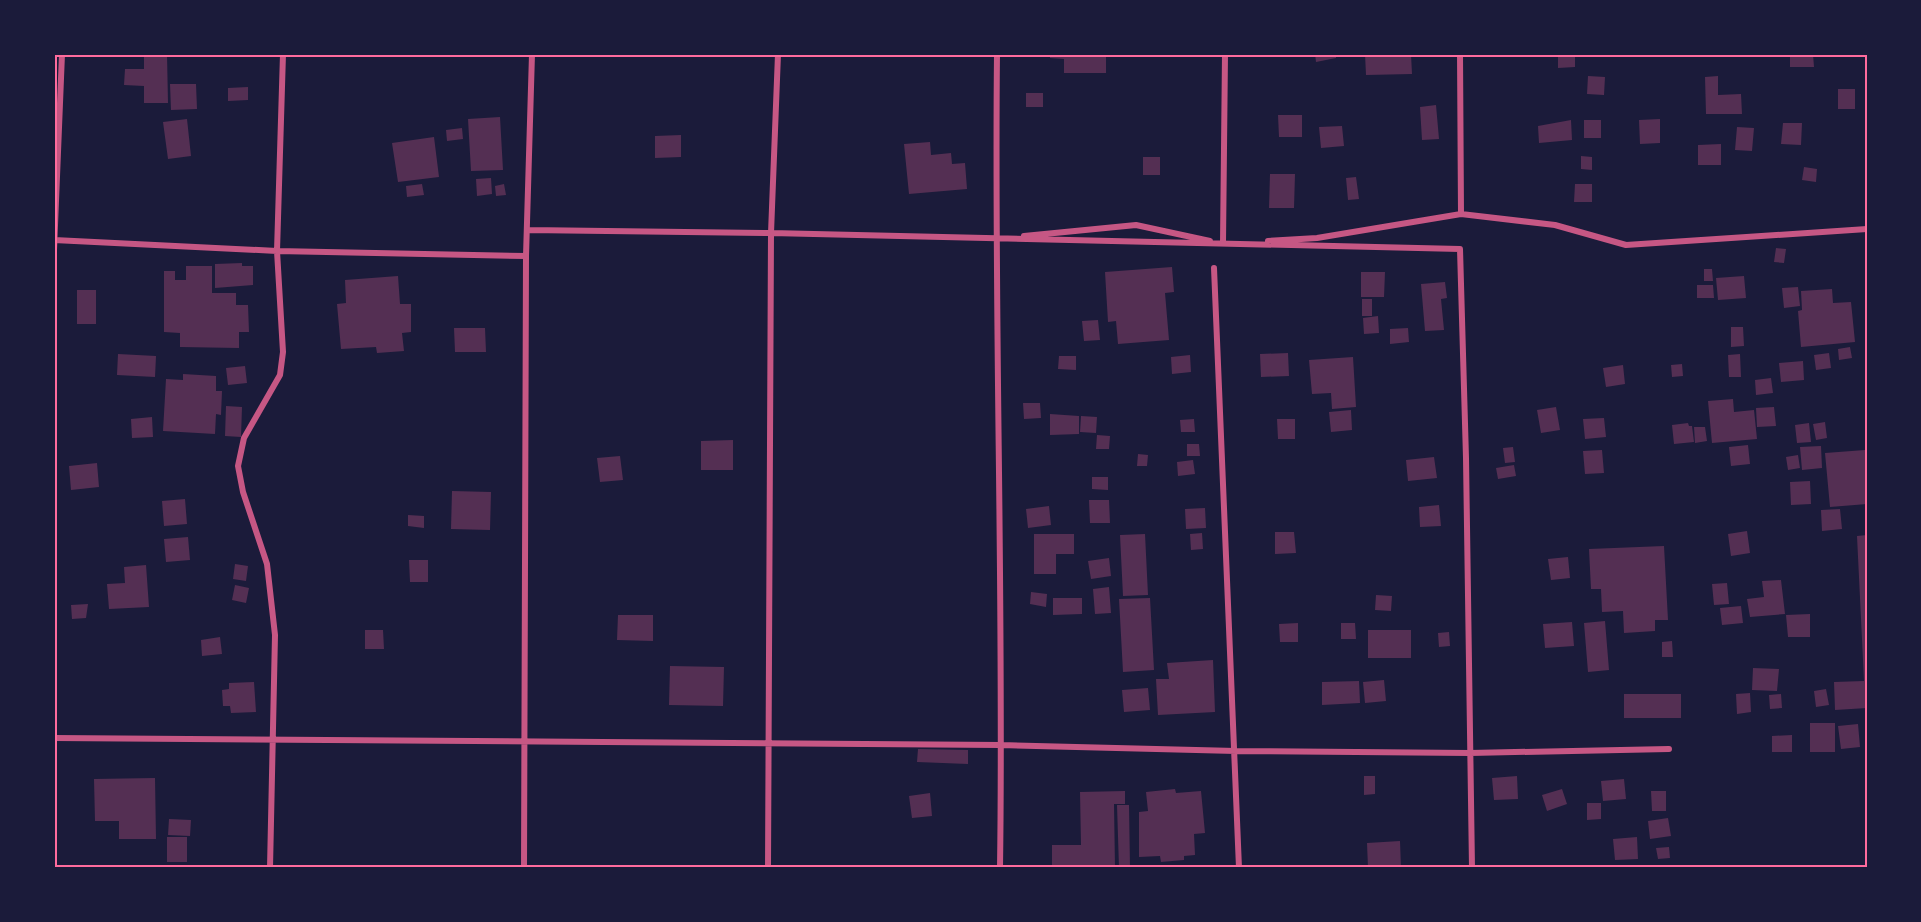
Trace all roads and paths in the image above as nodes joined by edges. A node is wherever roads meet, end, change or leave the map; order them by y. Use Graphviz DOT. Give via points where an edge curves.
graph roads {
  1 [pos="62,54"];
  2 [pos="283,54"];
  3 [pos="532,54"];
  4 [pos="778,54"];
  5 [pos="997,54"];
  6 [pos="1225,54"];
  7 [pos="1460,54"];
  8 [pos="1461,214"];
  9 [pos="1867,229"];
  10 [pos="528,230"];
  11 [pos="771,233"];
  12 [pos="995,239"];
  13 [pos="54,240"];
  14 [pos="1223,243"];
  15 [pos="54,250"];
  16 [pos="277,251"];
  17 [pos="526,256"];
  18 [pos="1214,268"];
  19 [pos="54,738"];
  20 [pos="273,740"];
  21 [pos="526,741"];
  22 [pos="770,743"];
  23 [pos="1002,745"];
  24 [pos="1669,749"];
  25 [pos="1236,751"];
  26 [pos="1470,753"];
  27 [pos="270,868"];
  28 [pos="524,868"];
  29 [pos="768,868"];
  30 [pos="1000,868"];
  31 [pos="1239,868"];
  32 [pos="1472,868"];
  1 -- 13 [label="street"];
  2 -- 16 [label="street"];
  3 -- 10 [label="street"];
  4 -- 11 [label="street"];
  5 -- 12 [label="street"];
  6 -- 14 [label="street"];
  7 -- 8 [label="street"];
  8 -- 9 [label="street" via="1555,225 1626,245"];
  8 -- 14 [label="street" via="1317,238"];
  10 -- 11 [label="street"];
  10 -- 17 [label="street"];
  11 -- 12 [label="street"];
  11 -- 22 [label="street"];
  12 -- 14 [label="street" via="1136,225"];
  12 -- 23 [label="street"];
  12 -- 26 [label="street" via="1460,249"];
  13 -- 15 [label="street"];
  13 -- 16 [label="street"];
  16 -- 17 [label="street"];
  16 -- 20 [label="street" via="283,352 280,375 244,438 238,466 267,564 275,635"];
  17 -- 21 [label="street"];
  18 -- 25 [label="street"];
  19 -- 20 [label="street"];
  20 -- 21 [label="street"];
  20 -- 27 [label="street"];
  21 -- 22 [label="street"];
  21 -- 28 [label="street"];
  22 -- 23 [label="street"];
  22 -- 29 [label="street"];
  23 -- 25 [label="street"];
  23 -- 30 [label="street"];
  24 -- 26 [label="street"];
  25 -- 26 [label="street"];
  25 -- 31 [label="street"];
  26 -- 32 [label="street"];
}
